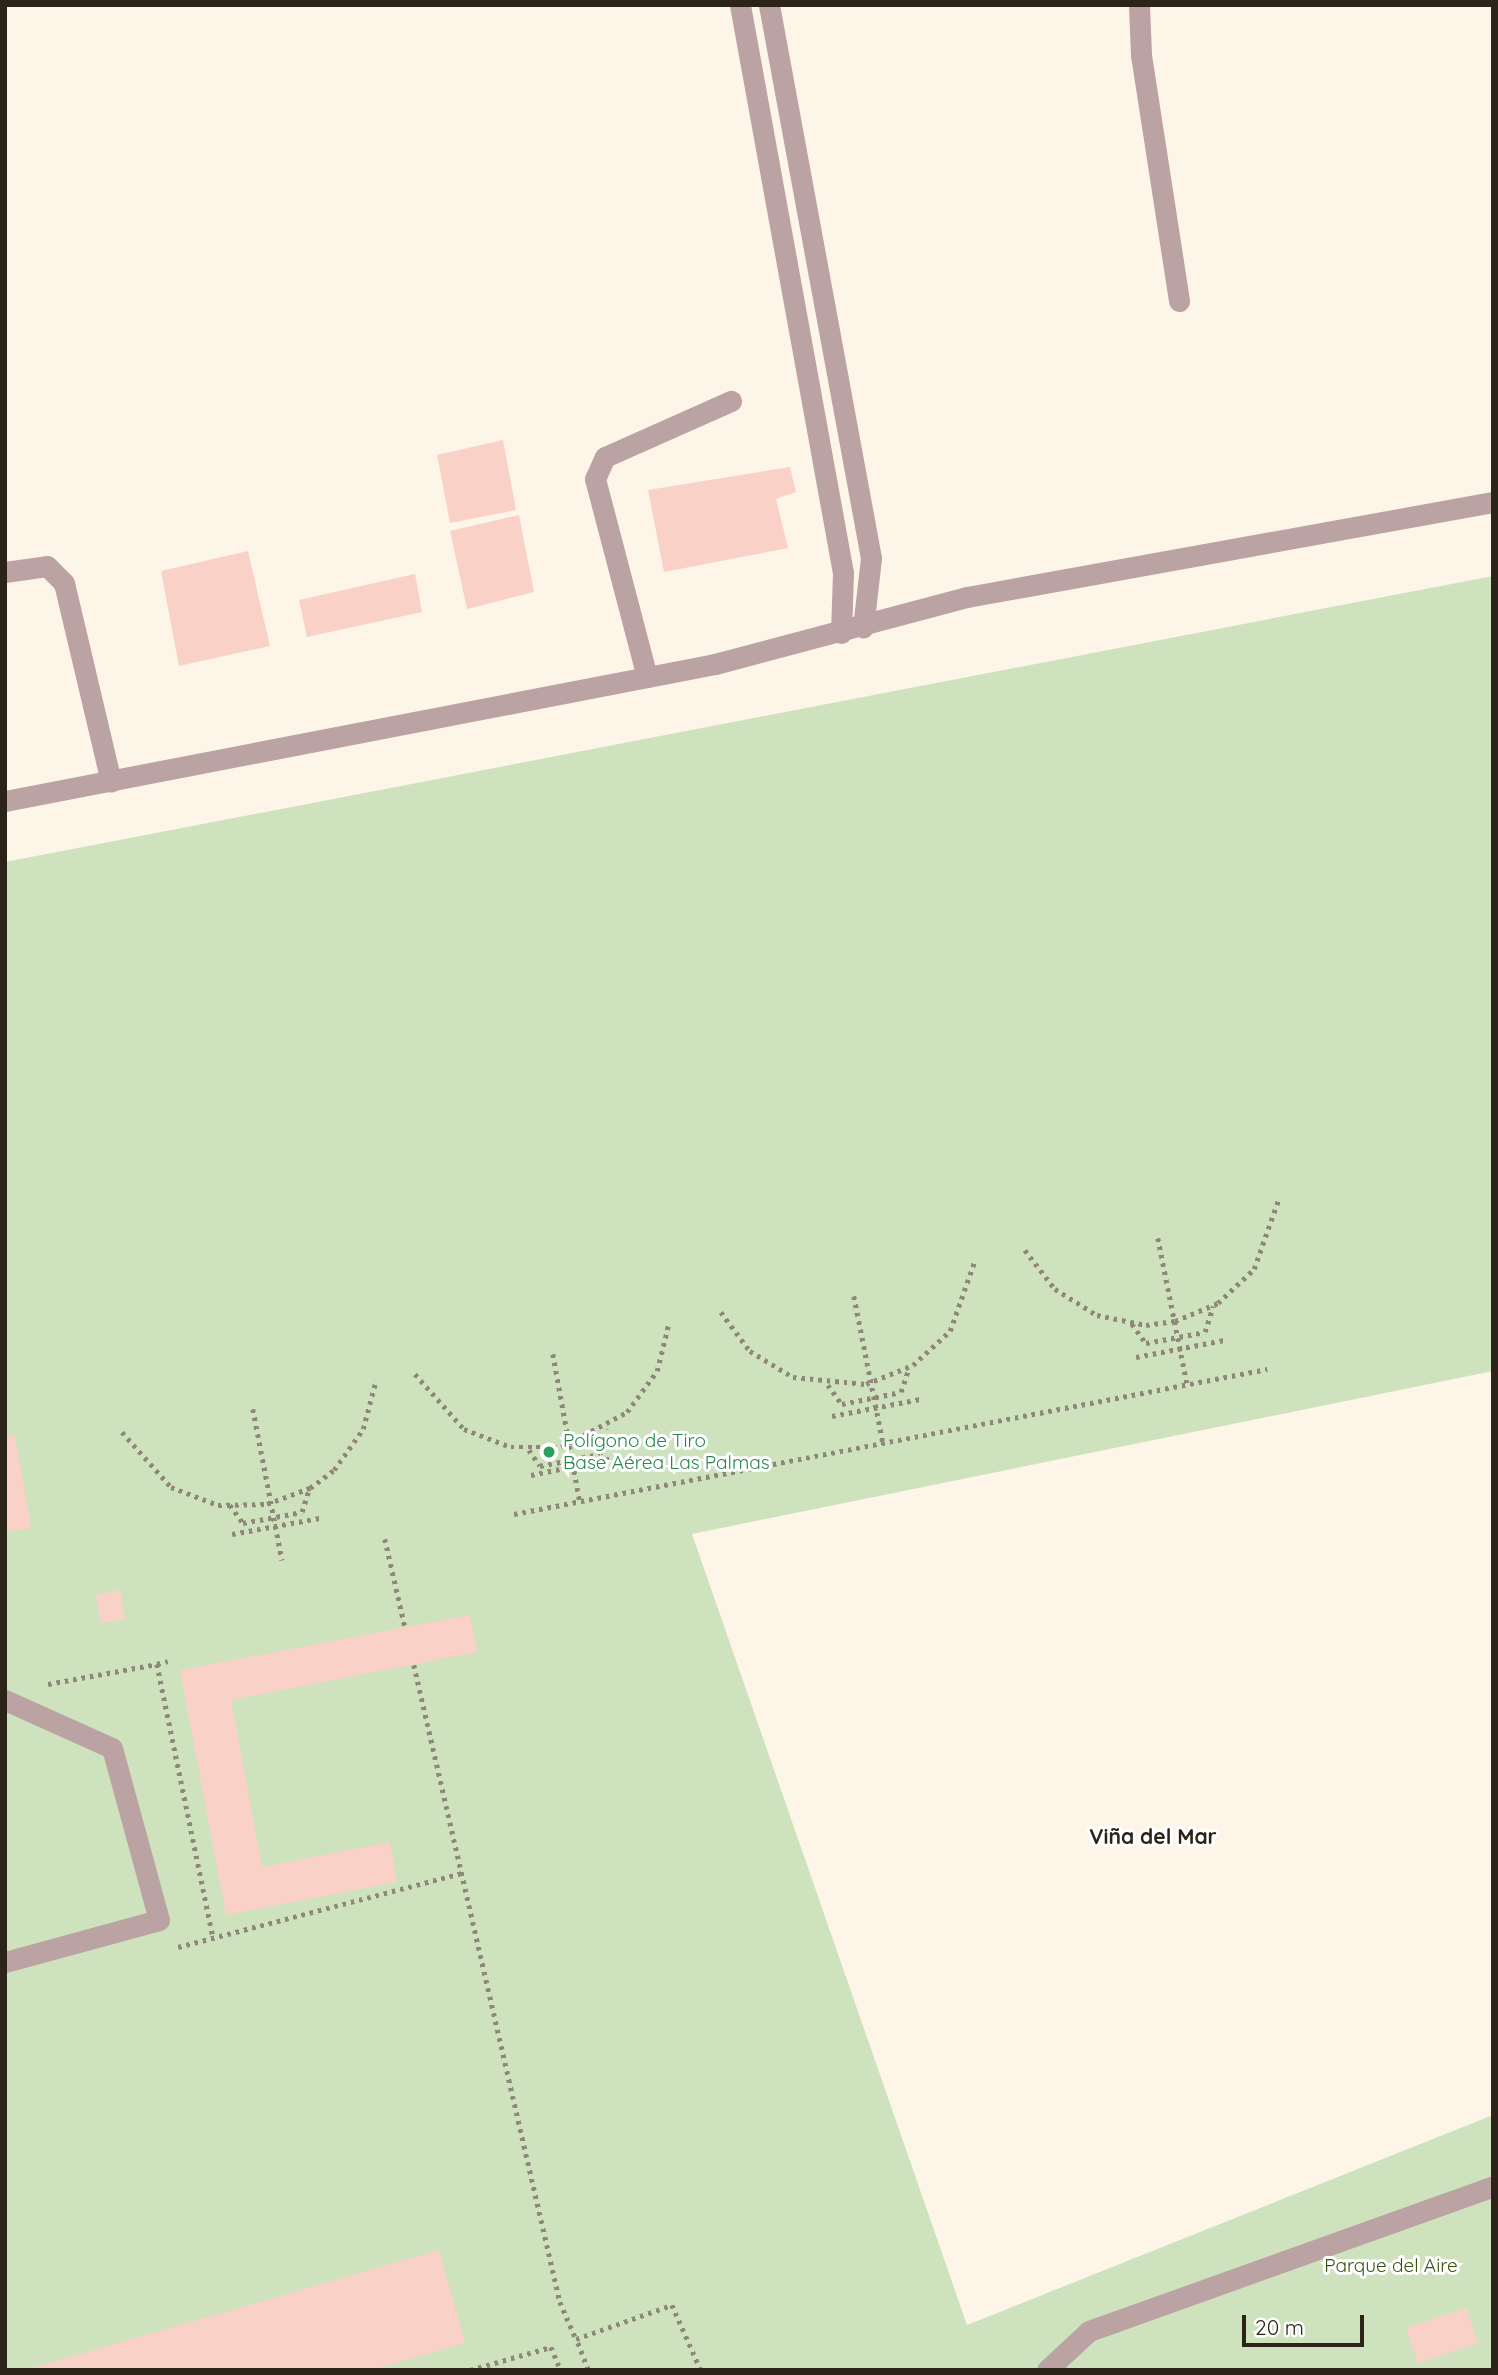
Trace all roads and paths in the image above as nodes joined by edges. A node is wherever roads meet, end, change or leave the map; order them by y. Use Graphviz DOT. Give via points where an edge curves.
graph roads {
  1 [pos="740,5"];
  2 [pos="769,5"];
  3 [pos="1139,5"];
  4 [pos="776,41"];
  5 [pos="748,49"];
  6 [pos="1179,301"];
  7 [pos="731,401"];
  8 [pos="1493,502"];
  9 [pos="5,572"];
  10 [pos="863,628"];
  11 [pos="841,633"];
  12 [pos="648,677"];
  13 [pos="111,782"];
  14 [pos="5,801"];
  15 [pos="1279,1198"];
  16 [pos="1158,1238"];
  17 [pos="1025,1250"];
  18 [pos="975,1260"];
  19 [pos="854,1296"];
  20 [pos="1214,1306"];
  21 [pos="721,1311"];
  22 [pos="1175,1321"];
  23 [pos="669,1322"];
  24 [pos="1132,1324"];
  25 [pos="1178,1337"];
  26 [pos="1224,1340"];
  27 [pos="1180,1349"];
  28 [pos="553,1354"];
  29 [pos="1136,1357"];
  30 [pos="909,1367"];
  31 [pos="1267,1368"];
  32 [pos="415,1374"];
  33 [pos="376,1380"];
  34 [pos="871,1383"];
  35 [pos="1187,1383"];
  36 [pos="828,1385"];
  37 [pos="873,1397"];
  38 [pos="920,1399"];
  39 [pos="875,1408"];
  40 [pos="253,1409"];
  41 [pos="832,1416"];
  42 [pos="607,1428"];
  43 [pos="122,1432"];
  44 [pos="883,1443"];
  45 [pos="570,1444"];
  46 [pos="528,1449"];
  47 [pos="618,1457"];
  48 [pos="572,1459"];
  49 [pos="574,1466"];
  50 [pos="531,1475"];
  51 [pos="310,1488"];
  52 [pos="580,1502"];
  53 [pos="271,1503"];
  54 [pos="230,1505"];
  55 [pos="514,1514"];
  56 [pos="274,1517"];
  57 [pos="320,1518"];
  58 [pos="276,1526"];
  59 [pos="232,1534"];
  60 [pos="385,1539"];
  61 [pos="282,1560"];
  62 [pos="405,1627"];
  63 [pos="168,1661"];
  64 [pos="157,1664"];
  65 [pos="414,1665"];
  66 [pos="5,1700"];
  67 [pos="462,1873"];
  68 [pos="174,1948"];
  69 [pos="5,1962"];
  70 [pos="1493,2186"];
  71 [pos="576,2339"];
  72 [pos="470,2370"];
  73 [pos="561,2370"];
  74 [pos="588,2370"];
  75 [pos="701,2370"];
  76 [pos="1047,2370"];
  1 -- 5 [label="lane"];
  2 -- 4 [label="lane"];
  3 -- 6 [label="lane" via="1140,55"];
  4 -- 5 [label="lane"];
  4 -- 10 [label="lane" via="871,558"];
  5 -- 11 [label="lane" via="843,573"];
  7 -- 12 [label="lane" via="605,457 595,479"];
  8 -- 10 [label="lane" via="967,597"];
  9 -- 13 [label="lane" via="47,566 64,583"];
  10 -- 11 [label="lane"];
  11 -- 12 [label="lane"];
  12 -- 13 [label="lane"];
  13 -- 14 [label="lane"];
  15 -- 20 [label="path" via="1254,1269"];
  16 -- 22 [label="path"];
  17 -- 24 [label="path" via="1038,1271 1074,1304"];
  18 -- 30 [label="path" via="950,1331"];
  19 -- 34 [label="path"];
  20 -- 22 [label="path"];
  20 -- 25 [label="path" via="1205,1332"];
  21 -- 36 [label="path" via="734,1333 770,1366"];
  22 -- 24 [label="path"];
  22 -- 25 [label="path"];
  23 -- 42 [label="path" via="657,1371"];
  24 -- 25 [label="path" via="1146,1343"];
  25 -- 27 [label="path"];
  26 -- 27 [label="path"];
  27 -- 29 [label="path"];
  27 -- 35 [label="path"];
  28 -- 45 [label="path"];
  30 -- 34 [label="path"];
  30 -- 37 [label="path" via="901,1392"];
  31 -- 35 [label="path"];
  32 -- 46 [label="path" via="464,1429"];
  33 -- 51 [label="path" via="372,1406 351,1451"];
  34 -- 36 [label="path"];
  34 -- 37 [label="path"];
  35 -- 44 [label="path"];
  36 -- 37 [label="path" via="842,1404"];
  37 -- 39 [label="path"];
  38 -- 39 [label="path"];
  39 -- 41 [label="path"];
  39 -- 44 [label="path"];
  40 -- 53 [label="path"];
  42 -- 45 [label="path"];
  42 -- 48 [label="path" via="600,1454"];
  43 -- 54 [label="path" via="171,1487"];
  44 -- 52 [label="path"];
  45 -- 46 [label="path"];
  45 -- 48 [label="path"];
  46 -- 48 [label="path" via="540,1466"];
  47 -- 49 [label="path"];
  48 -- 49 [label="path"];
  49 -- 50 [label="path"];
  49 -- 52 [label="path"];
  51 -- 53 [label="path"];
  51 -- 56 [label="path" via="302,1512"];
  52 -- 55 [label="path"];
  53 -- 54 [label="path"];
  53 -- 56 [label="path"];
  54 -- 56 [label="path" via="243,1523"];
  56 -- 58 [label="path"];
  57 -- 58 [label="path"];
  58 -- 59 [label="path"];
  58 -- 61 [label="path"];
  60 -- 62 [label="path"];
  63 -- 64 [label="path"];
  65 -- 67 [label="path"];
  66 -- 69 [label="lane" via="112,1748 159,1920"];
  67 -- 68 [label="path"];
  67 -- 71 [label="path" via="560,2302"];
  70 -- 76 [label="lane" via="1089,2331"];
  71 -- 74 [label="path"];
  71 -- 75 [label="path" via="672,2305"];
  72 -- 73 [label="path" via="551,2347"];
}
